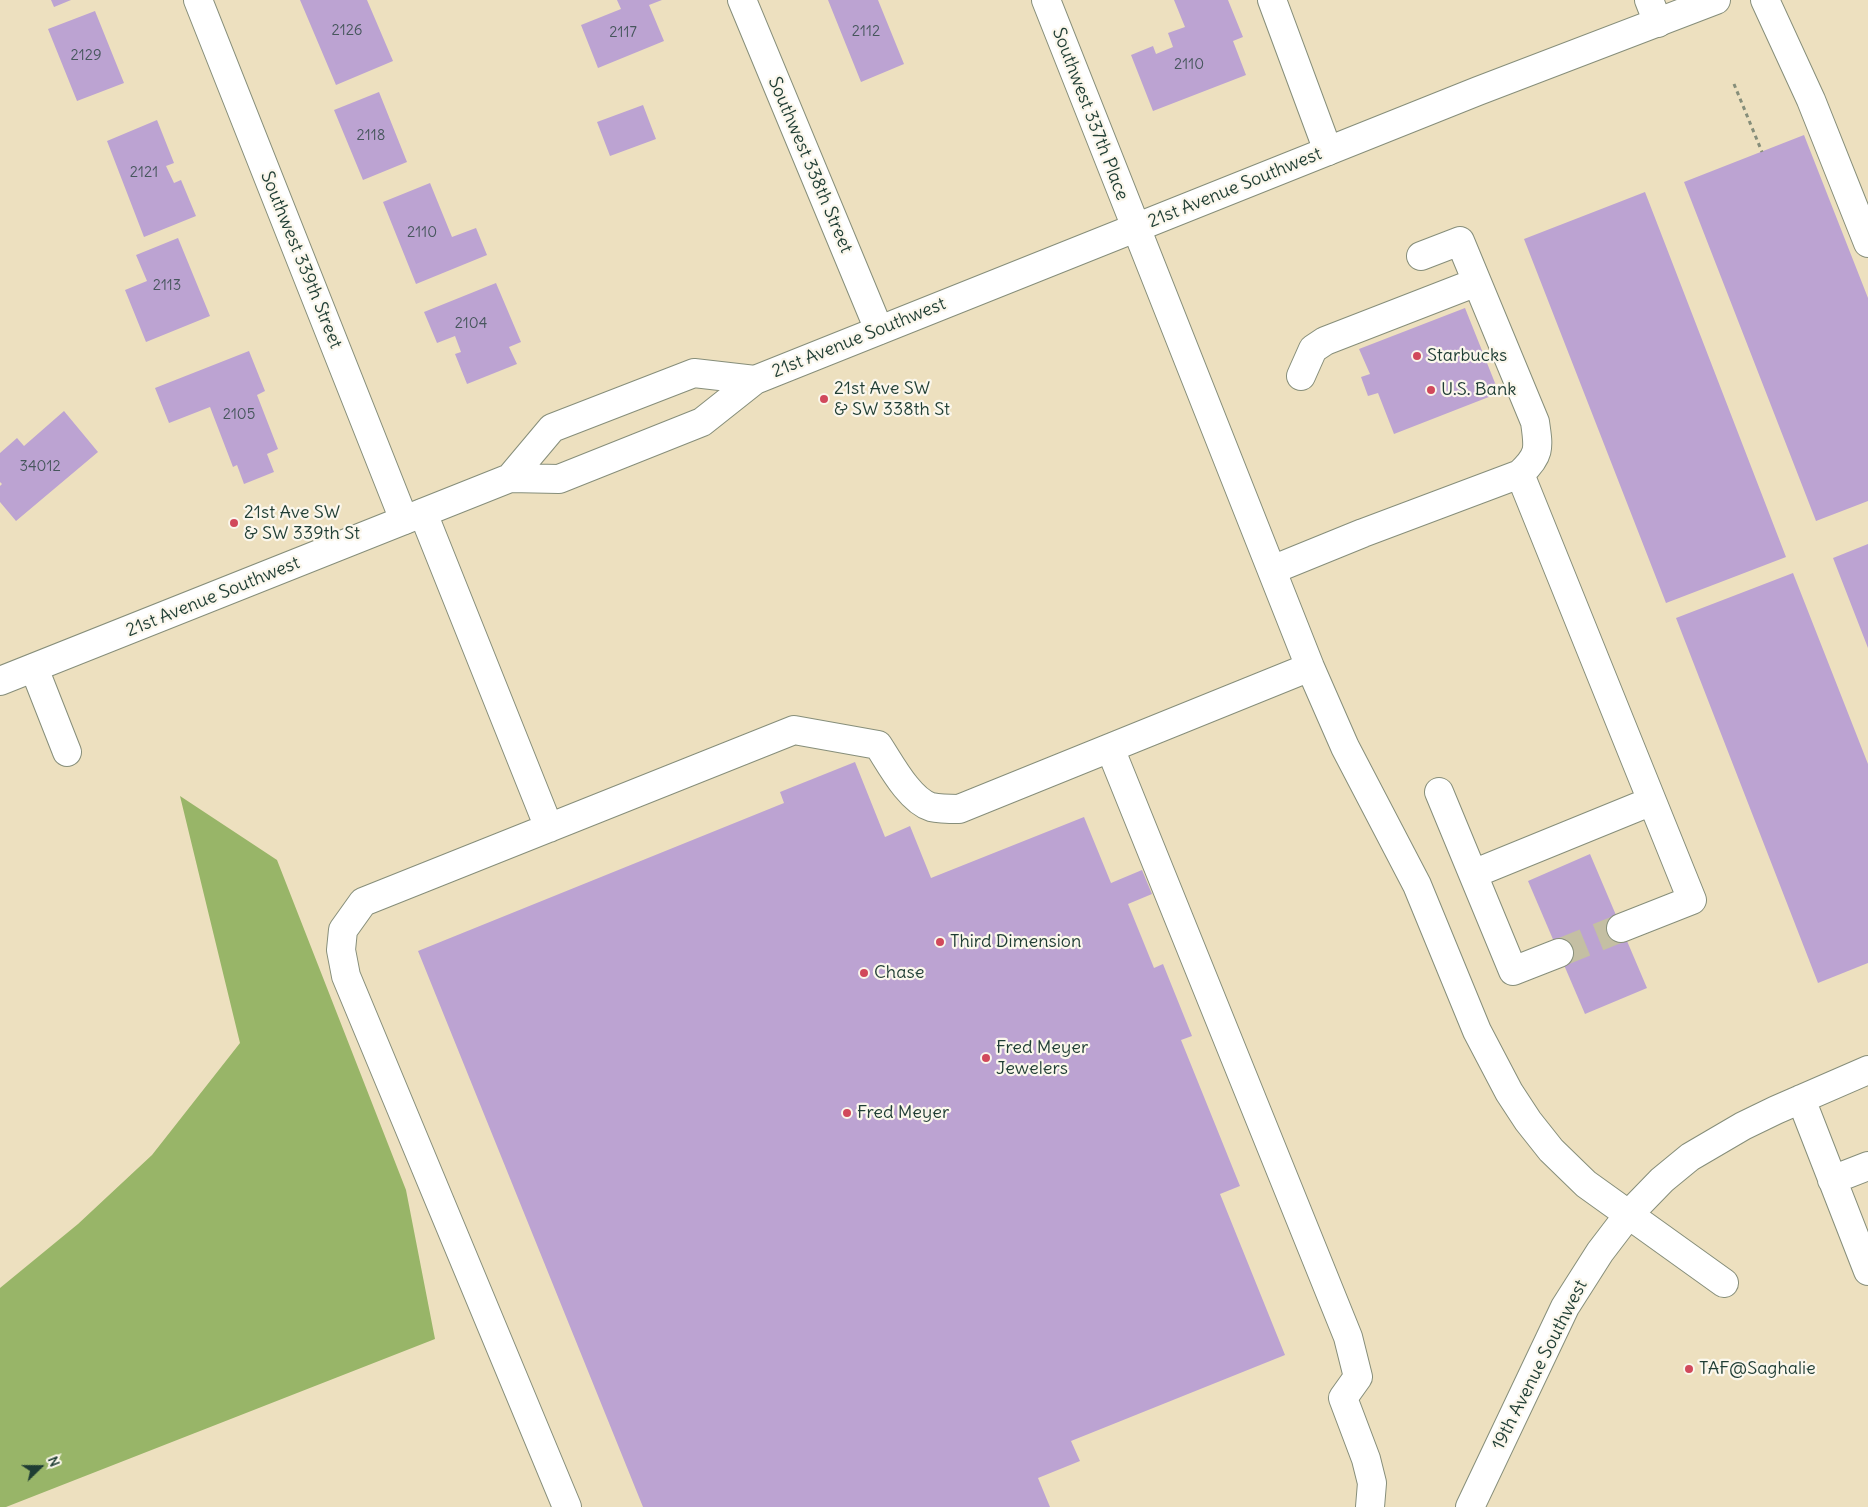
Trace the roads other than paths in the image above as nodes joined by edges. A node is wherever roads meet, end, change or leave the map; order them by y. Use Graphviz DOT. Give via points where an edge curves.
graph roads {
  1 [pos="198,0"];
  2 [pos="742,0"];
  3 [pos="1046,0"];
  4 [pos="1272,0"];
  5 [pos="1716,0"];
  6 [pos="1765,0"];
  7 [pos="1654,12"];
  8 [pos="1328,151"];
  9 [pos="1135,228"];
  10 [pos="1866,232"];
  11 [pos="1421,256"];
  12 [pos="1477,282"];
  13 [pos="879,330"];
  14 [pos="1301,376"];
  15 [pos="755,380"];
  16 [pos="1520,474"];
  17 [pos="510,478"];
  18 [pos="413,516"];
  19 [pos="1272,570"];
  20 [pos="1310,667"];
  21 [pos="34,668"];
  22 [pos="0,682"];
  23 [pos="1110,748"];
  24 [pos="68,752"];
  25 [pos="1439,792"];
  26 [pos="1652,801"];
  27 [pos="549,828"];
  28 [pos="1473,874"];
  29 [pos="1622,928"];
  30 [pos="1559,953"];
  31 [pos="1868,1070"];
  32 [pos="1801,1099"];
  33 [pos="1868,1166"];
  34 [pos="1832,1180"];
  35 [pos="1629,1214"];
  36 [pos="1868,1271"];
  37 [pos="1724,1283"];
  38 [pos="567,1507"];
  39 [pos="1370,1507"];
  40 [pos="1470,1507"];
  1 -- 18 [label="main road, Southwest 339th Street"];
  2 -- 13 [label="main road, Southwest 338th Street"];
  3 -- 9 [label="main road, Southwest 337th Place"];
  4 -- 8 [label="main road"];
  5 -- 7 [label="main road, 21st Avenue Southwest"];
  6 -- 10 [label="main road"];
  7 -- 8 [label="main road, 21st Avenue Southwest" via="1478,91"];
  8 -- 9 [label="main road, 21st Avenue Southwest"];
  9 -- 13 [label="main road, 21st Avenue Southwest"];
  9 -- 19 [label="main road, Southwest 337th Place"];
  11 -- 12 [label="main road" via="1460,241"];
  12 -- 14 [label="main road" via="1324,341 1313,349"];
  12 -- 16 [label="main road" via="1535,422 1539,446 1532,463"];
  13 -- 15 [label="main road, 21st Avenue Southwest"];
  15 -- 17 [label="main road, 21st Avenue Southwest" via="702,422 559,479"];
  15 -- 17 [label="main road, 21st Avenue Southwest" via="694,373 552,428"];
  16 -- 19 [label="main road"];
  16 -- 26 [label="main road"];
  17 -- 18 [label="main road, 21st Avenue Southwest"];
  18 -- 21 [label="main road, 21st Avenue Southwest"];
  18 -- 27 [label="main road, Southwest 339th Street"];
  19 -- 20 [label="main road, Southwest 337th Place"];
  20 -- 23 [label="main road"];
  20 -- 35 [label="main road, Southwest 337th Place" via="1345,747 1417,885 1477,1031 1509,1092 1539,1136 1562,1162 1586,1184"];
  21 -- 22 [label="main road, 21st Avenue Southwest"];
  21 -- 24 [label="main road"];
  23 -- 27 [label="main road" via="959,809 943,809 930,806 906,787 878,745 794,730"];
  23 -- 39 [label="main road" via="1348,1338 1358,1377 1344,1398 1372,1484"];
  25 -- 28 [label="main road"];
  26 -- 28 [label="main road"];
  26 -- 29 [label="main road" via="1692,900"];
  27 -- 38 [label="main road" via="363,902 343,930 341,950 346,976"];
  28 -- 30 [label="main road" via="1513,971"];
  31 -- 32 [label="main road, 19th Avenue Southwest"];
  32 -- 34 [label="main road"];
  32 -- 35 [label="main road, 19th Avenue Southwest" via="1743,1126 1690,1157"];
  33 -- 34 [label="main road"];
  34 -- 36 [label="main road"];
  35 -- 37 [label="main road, Southwest 337th Place"];
  35 -- 40 [label="main road, 19th Avenue Southwest" via="1565,1307"];
}
